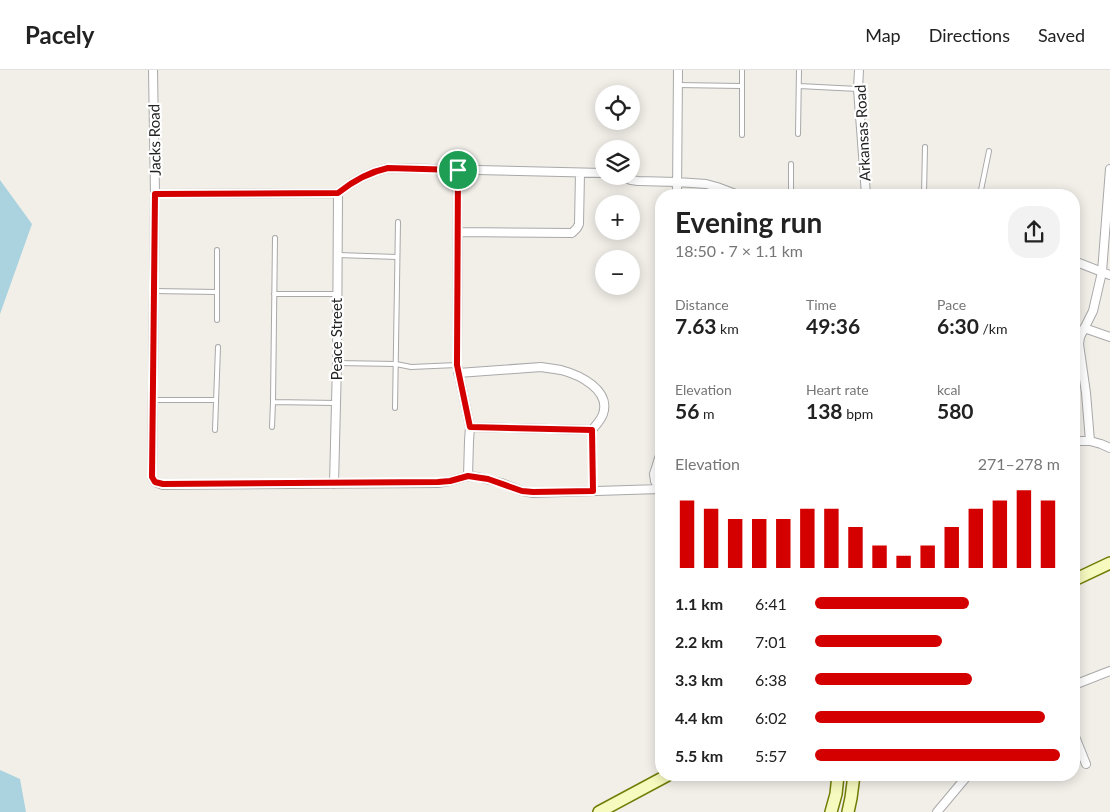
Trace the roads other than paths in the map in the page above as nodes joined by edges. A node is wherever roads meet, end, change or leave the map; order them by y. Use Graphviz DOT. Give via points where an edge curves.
graph roads {
  1 [pos="153,70"];
  2 [pos="678,70"];
  3 [pos="742,70"];
  4 [pos="799,70"];
  5 [pos="859,70"];
  6 [pos="678,85"];
  7 [pos="741,86"];
  8 [pos="799,86"];
  9 [pos="858,88"];
  10 [pos="742,134"];
  11 [pos="798,134"];
  12 [pos="925,147"];
  13 [pos="989,151"];
  14 [pos="791,164"];
  15 [pos="1110,169"];
  16 [pos="458,170"];
  17 [pos="580,173"];
  18 [pos="595,173"];
  19 [pos="640,182"];
  20 [pos="677,182"];
  21 [pos="1109,188"];
  22 [pos="677,189"];
  23 [pos="722,189"];
  24 [pos="791,189"];
  25 [pos="866,189"];
  26 [pos="924,189"];
  27 [pos="981,189"];
  28 [pos="338,193"];
  29 [pos="155,194"];
  30 [pos="398,222"];
  31 [pos="458,232"];
  32 [pos="275,238"];
  33 [pos="218,250"];
  34 [pos="338,255"];
  35 [pos="397,257"];
  36 [pos="1080,263"];
  37 [pos="1106,273"];
  38 [pos="153,292"];
  39 [pos="217,292"];
  40 [pos="274,294"];
  41 [pos="337,294"];
  42 [pos="216,320"];
  43 [pos="1084,328"];
  44 [pos="1080,336"];
  45 [pos="1110,337"];
  46 [pos="218,347"];
  47 [pos="1080,351"];
  48 [pos="337,363"];
  49 [pos="396,364"];
  50 [pos="457,365"];
  51 [pos="458,374"];
  52 [pos="153,400"];
  53 [pos="215,400"];
  54 [pos="273,402"];
  55 [pos="336,403"];
  56 [pos="395,408"];
  57 [pos="272,427"];
  58 [pos="470,427"];
  59 [pos="215,430"];
  60 [pos="592,430"];
  61 [pos="1080,441"];
  62 [pos="1090,441"];
  63 [pos="1110,448"];
  64 [pos="468,476"];
  65 [pos="334,484"];
  66 [pos="655,490"];
  67 [pos="593,491"];
  68 [pos="1110,563"];
  69 [pos="1080,577"];
  70 [pos="1110,671"];
  71 [pos="1080,683"];
  72 [pos="1080,749"];
  73 [pos="1086,764"];
  74 [pos="657,781"];
  75 [pos="837,781"];
  76 [pos="853,781"];
  77 [pos="963,781"];
  78 [pos="599,812"];
  79 [pos="831,812"];
  80 [pos="848,812"];
  81 [pos="937,812"];
  1 -- 29 [label="street, Jacks Road"];
  2 -- 6 [label="street"];
  3 -- 7 [label="lane"];
  4 -- 8 [label="lane"];
  5 -- 9 [label="street, Arkansas Road"];
  6 -- 7 [label="lane"];
  6 -- 20 [label="street"];
  7 -- 10 [label="lane"];
  8 -- 9 [label="lane"];
  8 -- 11 [label="lane"];
  9 -- 25 [label="street, Arkansas Road"];
  12 -- 26 [label="lane"];
  13 -- 27 [label="lane"];
  14 -- 24 [label="lane"];
  15 -- 21 [label="street"];
  16 -- 17 [label="street"];
  16 -- 28 [label="street" via="377,170"];
  16 -- 31 [label="street"];
  17 -- 18 [label="street"];
  17 -- 31 [label="street" via="579,224 572,233"];
  19 -- 20 [label="street"];
  20 -- 22 [label="street"];
  20 -- 23 [label="street"];
  21 -- 37 [label="street"];
  28 -- 29 [label="street"];
  28 -- 34 [label="street, Peace Street"];
  29 -- 38 [label="street, Jacks Road"];
  30 -- 35 [label="lane"];
  31 -- 50 [label="street"];
  32 -- 40 [label="lane"];
  33 -- 39 [label="lane"];
  34 -- 35 [label="lane"];
  34 -- 41 [label="street, Peace Street"];
  35 -- 49 [label="lane"];
  36 -- 37 [label="street"];
  37 -- 43 [label="street"];
  38 -- 39 [label="lane"];
  38 -- 52 [label="street, Jacks Road"];
  39 -- 42 [label="lane"];
  40 -- 41 [label="lane"];
  40 -- 54 [label="lane"];
  41 -- 48 [label="street, Peace Street"];
  43 -- 44 [label="street"];
  43 -- 45 [label="street"];
  46 -- 53 [label="lane"];
  47 -- 62 [label="street"];
  48 -- 49 [label="lane"];
  48 -- 55 [label="street, Peace Street"];
  49 -- 50 [label="lane" via="410,367"];
  49 -- 56 [label="lane"];
  50 -- 51 [label="street"];
  51 -- 58 [label="street"];
  51 -- 60 [label="street" via="541,367 574,374 594,386 603,397 604,411"];
  52 -- 53 [label="lane"];
  52 -- 65 [label="street, Jacks Road" via="152,477 158,484"];
  53 -- 59 [label="lane"];
  54 -- 55 [label="lane"];
  54 -- 57 [label="lane"];
  55 -- 65 [label="street, Peace Street"];
  58 -- 60 [label="street"];
  58 -- 64 [label="street"];
  60 -- 67 [label="lane"];
  61 -- 62 [label="street"];
  62 -- 63 [label="street"];
  64 -- 65 [label="street" via="438,482"];
  64 -- 67 [label="street" via="522,491"];
  66 -- 67 [label="street"];
  68 -- 69 [label="main road"];
  70 -- 71 [label="street"];
  72 -- 73 [label="street"];
  74 -- 78 [label="main road"];
  75 -- 79 [label="main road"];
  76 -- 80 [label="main road"];
  77 -- 81 [label="street"];
}
